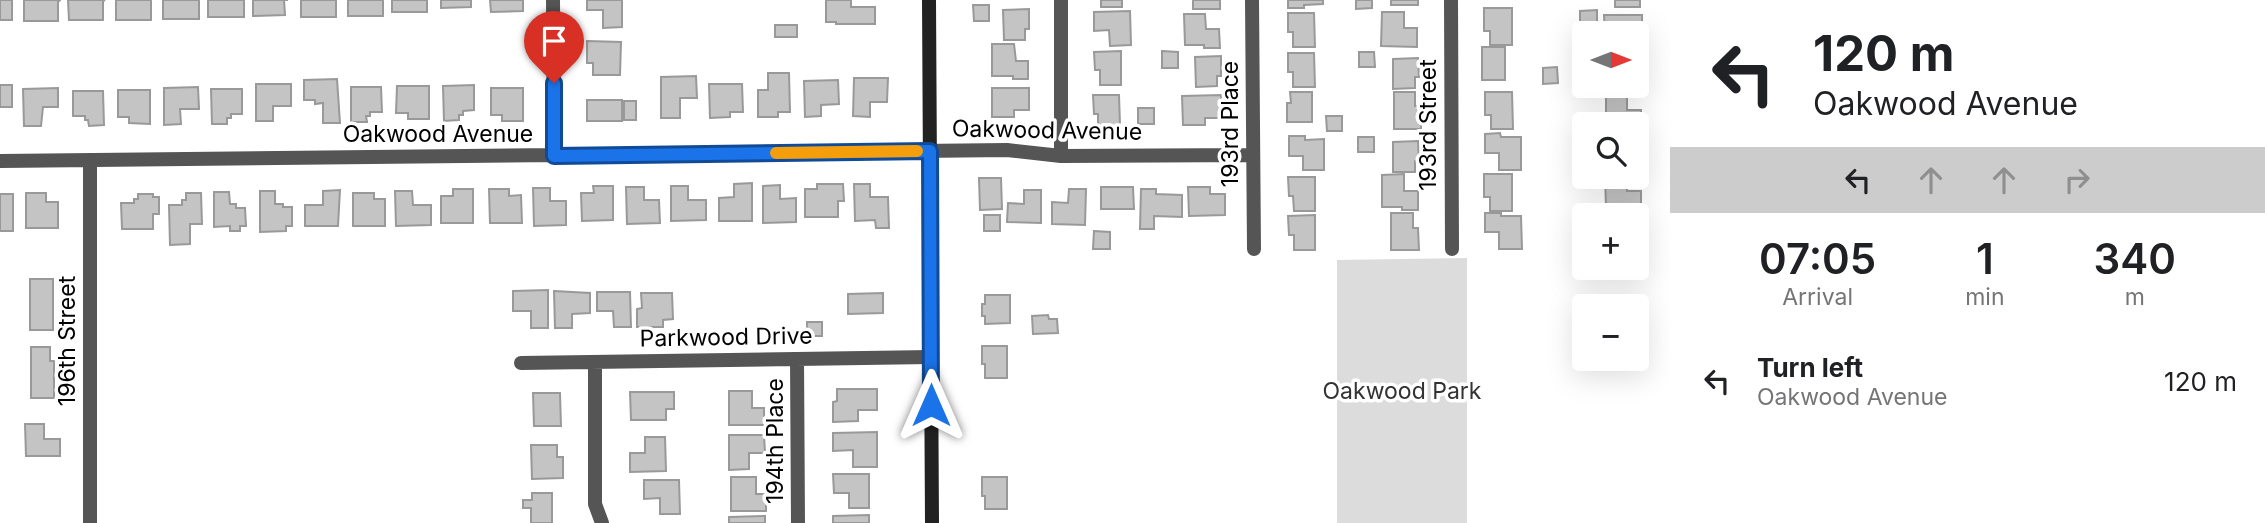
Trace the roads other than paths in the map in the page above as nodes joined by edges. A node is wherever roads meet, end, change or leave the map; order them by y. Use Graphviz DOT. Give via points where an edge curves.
graph roads {
  1 [pos="553,0"];
  2 [pos="929,0"];
  3 [pos="1061,0"];
  4 [pos="1252,0"];
  5 [pos="1451,0"];
  6 [pos="930,151"];
  7 [pos="1253,155"];
  8 [pos="554,156"];
  9 [pos="1061,156"];
  10 [pos="90,160"];
  11 [pos="0,162"];
  12 [pos="1254,248"];
  13 [pos="1452,249"];
  14 [pos="931,357"];
  15 [pos="797,359"];
  16 [pos="595,362"];
  17 [pos="521,363"];
  18 [pos="90,523"];
  19 [pos="603,523"];
  20 [pos="798,523"];
  21 [pos="932,523"];
  1 -- 8 [label="street"];
  2 -- 6 [label="main road"];
  3 -- 9 [label="street"];
  4 -- 7 [label="street, 193rd Place"];
  5 -- 13 [label="street, 193rd Street"];
  6 -- 8 [label="street, Oakwood Avenue"];
  6 -- 9 [label="street, Oakwood Avenue" via="1007,150"];
  6 -- 14 [label="main road"];
  7 -- 9 [label="street, Oakwood Avenue"];
  7 -- 12 [label="street, 193rd Place"];
  8 -- 10 [label="street, Oakwood Avenue"];
  10 -- 11 [label="street, Oakwood Avenue"];
  10 -- 18 [label="street, 196th Street"];
  14 -- 15 [label="street, Parkwood Drive"];
  14 -- 21 [label="main road"];
  15 -- 16 [label="street, Parkwood Drive"];
  15 -- 20 [label="street, 194th Place"];
  16 -- 17 [label="street, Parkwood Drive"];
  16 -- 19 [label="street" via="595,504"];
}
